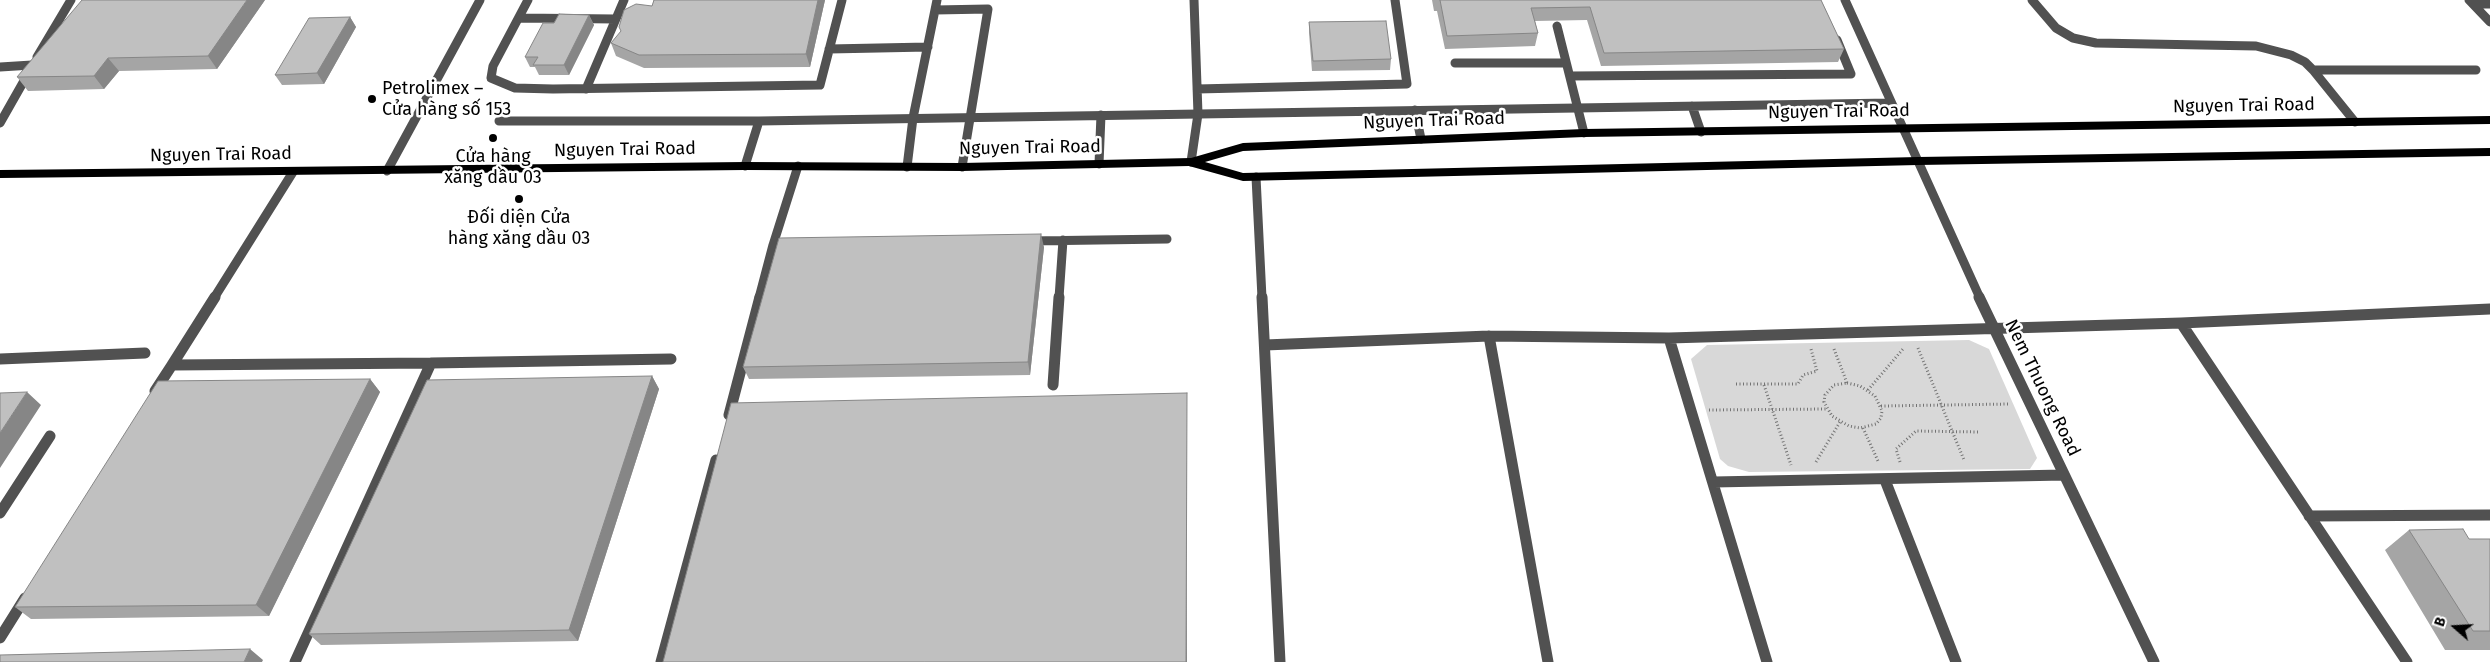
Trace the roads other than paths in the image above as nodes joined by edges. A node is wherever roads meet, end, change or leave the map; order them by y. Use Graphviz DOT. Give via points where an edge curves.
graph roads {
  1 [pos="71,0"];
  2 [pos="480,0"];
  3 [pos="528,0"];
  4 [pos="624,0"];
  5 [pos="842,0"];
  6 [pos="937,0"];
  7 [pos="1194,0"];
  8 [pos="1395,0"];
  9 [pos="1845,0"];
  10 [pos="2032,0"];
  11 [pos="2471,2"];
  12 [pos="2490,4"];
  13 [pos="935,10"];
  14 [pos="519,18"];
  15 [pos="616,18"];
  16 [pos="2490,22"];
  17 [pos="1557,26"];
  18 [pos="1833,32"];
  19 [pos="928,47"];
  20 [pos="829,49"];
  21 [pos="1455,63"];
  22 [pos="1566,63"];
  23 [pos="32,65"];
  24 [pos="0,68"];
  25 [pos="2313,70"];
  26 [pos="2476,70"];
  27 [pos="1570,76"];
  28 [pos="586,88"];
  29 [pos="1197,89"];
  30 [pos="1890,103"];
  31 [pos="1692,106"];
  32 [pos="1578,108"];
  33 [pos="1415,110"];
  34 [pos="1198,114"];
  35 [pos="1101,115"];
  36 [pos="972,117"];
  37 [pos="913,118"];
  38 [pos="2490,120"];
  39 [pos="499,121"];
  40 [pos="759,121"];
  41 [pos="2354,122"];
  42 [pos="0,123"];
  43 [pos="1902,128"];
  44 [pos="1701,132"];
  45 [pos="1584,134"];
  46 [pos="1421,139"];
  47 [pos="2490,152"];
  48 [pos="1918,161"];
  49 [pos="1191,162"];
  50 [pos="1099,164"];
  51 [pos="745,166"];
  52 [pos="798,166"];
  53 [pos="907,167"];
  54 [pos="962,167"];
  55 [pos="387,171"];
  56 [pos="293,172"];
  57 [pos="0,174"];
  58 [pos="1256,177"];
  59 [pos="1167,239"];
  60 [pos="1063,240"];
  61 [pos="1015,241"];
  62 [pos="2489,310"];
  63 [pos="2181,323"];
  64 [pos="1993,327"];
  65 [pos="1489,336"];
  66 [pos="1669,338"];
  67 [pos="1265,345"];
  68 [pos="145,353"];
  69 [pos="0,359"];
  70 [pos="671,359"];
  71 [pos="431,363"];
  72 [pos="172,365"];
  73 [pos="1053,385"];
  74 [pos="147,404"];
  75 [pos="725,428"];
  76 [pos="50,436"];
  77 [pos="720,447"];
  78 [pos="1883,475"];
  79 [pos="2064,475"];
  80 [pos="1714,482"];
  81 [pos="2,509"];
  82 [pos="2309,516"];
  83 [pos="2490,516"];
  84 [pos="32,588"];
  85 [pos="0,638"];
  86 [pos="295,662"];
  87 [pos="661,662"];
  88 [pos="1280,662"];
  89 [pos="1548,662"];
  90 [pos="1767,662"];
  91 [pos="1956,662"];
  92 [pos="2154,662"];
  93 [pos="2407,662"];
  1 -- 23 [label="street"];
  2 -- 55 [label="street"];
  3 -- 14 [label="street"];
  4 -- 15 [label="street"];
  5 -- 20 [label="street"];
  6 -- 13 [label="street"];
  7 -- 29 [label="street"];
  8 -- 29 [label="street" via="1407,84"];
  9 -- 30 [label="street, Nem Thuong Road"];
  10 -- 25 [label="street" via="2056,28 2073,38 2115,44 2256,46 2291,54"];
  11 -- 12 [label="street"];
  11 -- 16 [label="street"];
  13 -- 19 [label="street"];
  13 -- 36 [label="street" via="988,9"];
  14 -- 15 [label="street"];
  14 -- 28 [label="street" via="493,66 492,78 520,88"];
  15 -- 28 [label="street"];
  17 -- 22 [label="street"];
  18 -- 27 [label="street" via="1851,74"];
  19 -- 20 [label="street"];
  19 -- 37 [label="street"];
  20 -- 28 [label="street" via="820,85"];
  21 -- 22 [label="street"];
  22 -- 27 [label="street"];
  23 -- 24 [label="street"];
  23 -- 42 [label="street"];
  25 -- 26 [label="street"];
  25 -- 41 [label="street"];
  27 -- 32 [label="street"];
  29 -- 34 [label="street"];
  30 -- 31 [label="street"];
  30 -- 43 [label="street, Nem Thuong Road"];
  31 -- 32 [label="street"];
  31 -- 44 [label="street"];
  32 -- 33 [label="street"];
  32 -- 45 [label="street"];
  33 -- 34 [label="street"];
  33 -- 46 [label="street"];
  34 -- 35 [label="street"];
  34 -- 49 [label="street"];
  35 -- 36 [label="street"];
  35 -- 50 [label="street"];
  36 -- 37 [label="street"];
  36 -- 54 [label="street"];
  37 -- 40 [label="street"];
  37 -- 53 [label="street"];
  38 -- 41 [label="highway, Nguyen Trai Road"];
  39 -- 40 [label="street"];
  40 -- 51 [label="street"];
  41 -- 43 [label="highway, Nguyen Trai Road"];
  43 -- 44 [label="highway, Nguyen Trai Road"];
  43 -- 48 [label="street, Nem Thuong Road"];
  44 -- 45 [label="highway, Nguyen Trai Road"];
  45 -- 46 [label="highway, Nguyen Trai Road"];
  46 -- 49 [label="highway, Nguyen Trai Road" via="1242,147"];
  47 -- 48 [label="highway, Nguyen Trai Road"];
  48 -- 58 [label="highway, Nguyen Trai Road"];
  48 -- 64 [label="street, Nem Thuong Road"];
  49 -- 50 [label="highway, Nguyen Trai Road"];
  49 -- 58 [label="highway, Nguyen Trai Road" via="1243,177"];
  50 -- 54 [label="highway, Nguyen Trai Road"];
  51 -- 52 [label="highway, Nguyen Trai Road"];
  51 -- 55 [label="highway, Nguyen Trai Road"];
  52 -- 53 [label="highway, Nguyen Trai Road"];
  52 -- 75 [label="street"];
  53 -- 54 [label="highway, Nguyen Trai Road"];
  55 -- 56 [label="highway, Nguyen Trai Road"];
  56 -- 57 [label="highway, Nguyen Trai Road"];
  56 -- 72 [label="street"];
  58 -- 67 [label="street"];
  59 -- 60 [label="street"];
  60 -- 61 [label="street"];
  60 -- 73 [label="street"];
  62 -- 63 [label="street"];
  63 -- 64 [label="street"];
  63 -- 82 [label="street"];
  64 -- 66 [label="street"];
  64 -- 79 [label="street, Nem Thuong Road"];
  65 -- 66 [label="street"];
  65 -- 67 [label="street"];
  65 -- 89 [label="street"];
  66 -- 80 [label="street"];
  67 -- 88 [label="street"];
  68 -- 69 [label="street"];
  70 -- 71 [label="street"];
  71 -- 72 [label="street"];
  71 -- 86 [label="street"];
  72 -- 74 [label="street"];
  76 -- 81 [label="street"];
  77 -- 87 [label="street"];
  78 -- 79 [label="street"];
  78 -- 80 [label="street"];
  78 -- 91 [label="street"];
  79 -- 92 [label="street, Nem Thuong Road"];
  80 -- 90 [label="street"];
  82 -- 83 [label="street"];
  82 -- 93 [label="street"];
  84 -- 85 [label="street"];
}
